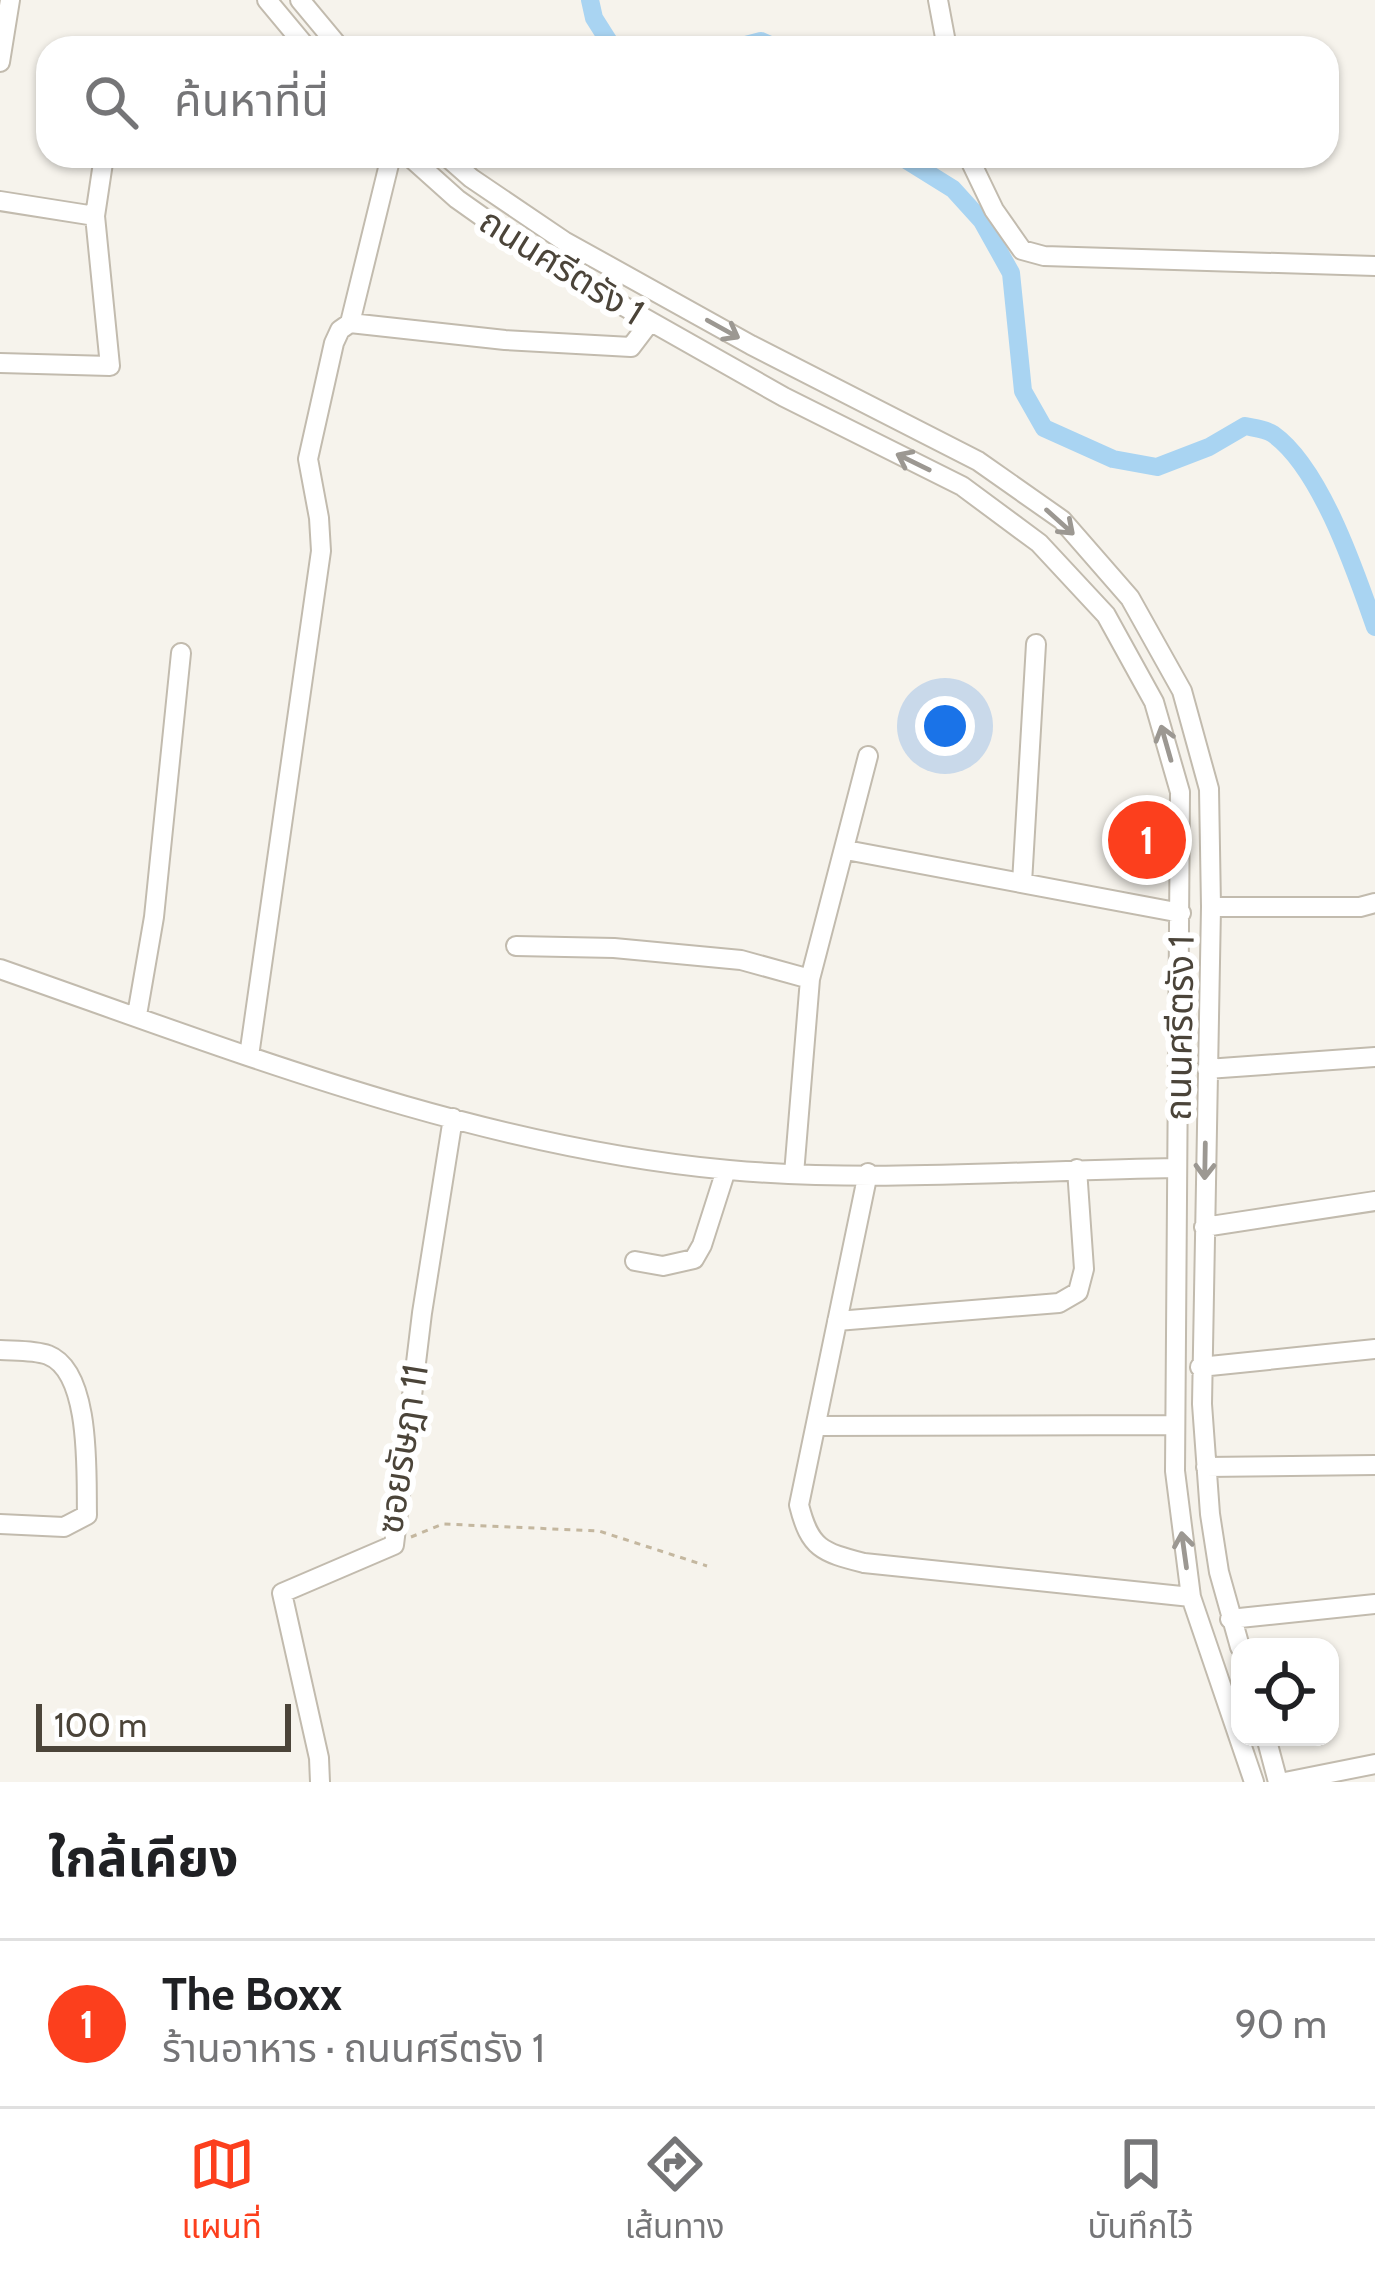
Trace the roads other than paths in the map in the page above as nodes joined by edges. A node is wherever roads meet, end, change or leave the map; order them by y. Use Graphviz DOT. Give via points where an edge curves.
graph roads {
  1 [pos="10,0"];
  2 [pos="267,0"];
  3 [pos="301,0"];
  4 [pos="938,0"];
  5 [pos="297,36"];
  6 [pos="330,36"];
  7 [pos="945,36"];
  8 [pos="0,62"];
  9 [pos="102,168"];
  10 [pos="388,168"];
  11 [pos="422,168"];
  12 [pos="460,168"];
  13 [pos="974,168"];
  14 [pos="0,201"];
  15 [pos="94,216"];
  16 [pos="1375,266"];
  17 [pos="650,322"];
  18 [pos="350,323"];
  19 [pos="0,363"];
  20 [pos="1036,644"];
  21 [pos="181,653"];
  22 [pos="868,757"];
  23 [pos="846,850"];
  24 [pos="1022,883"];
  25 [pos="1375,903"];
  26 [pos="1211,907"];
  27 [pos="1181,913"];
  28 [pos="516,946"];
  29 [pos="0,969"];
  30 [pos="810,979"];
  31 [pos="137,1015"];
  32 [pos="249,1056"];
  33 [pos="1375,1058"];
  34 [pos="1208,1069"];
  35 [pos="453,1118"];
  36 [pos="1176,1168"];
  37 [pos="1077,1169"];
  38 [pos="726,1170"];
  39 [pos="794,1174"];
  40 [pos="868,1174"];
  41 [pos="1375,1201"];
  42 [pos="1204,1227"];
  43 [pos="635,1261"];
  44 [pos="837,1321"];
  45 [pos="1375,1349"];
  46 [pos="0,1350"];
  47 [pos="1200,1367"];
  48 [pos="1174,1425"];
  49 [pos="816,1426"];
  50 [pos="1375,1465"];
  51 [pos="1206,1467"];
  52 [pos="0,1524"];
  53 [pos="1191,1597"];
  54 [pos="1375,1604"];
  55 [pos="1230,1619"];
  56 [pos="1237,1638"];
  57 [pos="1269,1746"];
  58 [pos="1375,1764"];
  59 [pos="320,1782"];
  60 [pos="1254,1782"];
  61 [pos="1282,1782"];
  1 -- 8 [label="street"];
  2 -- 5 [label="street"];
  3 -- 6 [label="street"];
  4 -- 7 [label="street"];
  9 -- 15 [label="street"];
  10 -- 18 [label="street"];
  11 -- 17 [label="street, ถนนศรีตรัง 1" via="549,264"];
  12 -- 26 [label="street, ถนนศรีตรัง 1, one-way" via="563,241 979,461 1062,520 1130,598 1182,691 1209,789"];
  13 -- 16 [label="street" via="1022,250 1044,256"];
  14 -- 15 [label="street"];
  15 -- 19 [label="street" via="110,366"];
  17 -- 18 [label="street" via="632,347"];
  27 -- 17 [label="street, ถนนศรีตรัง 1, one-way" via="1180,792 1154,702 1106,615 1040,543 962,486"];
  18 -- 32 [label="street" via="334,343 308,459 321,551"];
  20 -- 24 [label="street"];
  21 -- 31 [label="street"];
  22 -- 23 [label="street"];
  23 -- 24 [label="street"];
  23 -- 30 [label="street"];
  24 -- 27 [label="street"];
  25 -- 26 [label="street"];
  26 -- 34 [label="street, ถนนศรีตรัง 1"];
  27 -- 36 [label="street, ถนนศรีตรัง 1"];
  28 -- 30 [label="street" via="741,960"];
  29 -- 31 [label="street"];
  30 -- 39 [label="street"];
  31 -- 32 [label="street"];
  32 -- 35 [label="street"];
  33 -- 34 [label="street"];
  34 -- 42 [label="street, ถนนศรีตรัง 1, one-way"];
  35 -- 38 [label="street"];
  35 -- 59 [label="street, ซอยรัษฎา 11" via="394,1545 282,1593"];
  36 -- 37 [label="street"];
  36 -- 48 [label="street, ถนนศรีตรัง 1"];
  37 -- 40 [label="street"];
  37 -- 44 [label="street" via="1084,1269 1078,1292 1059,1303"];
  38 -- 39 [label="street"];
  38 -- 43 [label="street" via="694,1259"];
  39 -- 40 [label="street"];
  40 -- 44 [label="street"];
  41 -- 42 [label="street"];
  42 -- 47 [label="street, ถนนศรีตรัง 1"];
  44 -- 49 [label="street"];
  45 -- 47 [label="street"];
  46 -- 52 [label="street" via="63,1364 86,1437 87,1515 64,1527"];
  47 -- 51 [label="street, ถนนศรีตรัง 1"];
  48 -- 49 [label="street"];
  53 -- 48 [label="street, ถนนศรีตรัง 1, one-way"];
  49 -- 53 [label="street" via="799,1505 807,1536 827,1553"];
  50 -- 51 [label="street"];
  51 -- 55 [label="street, ถนนศรีตรัง 1"];
  53 -- 60 [label="street, ถนนศรีตรัง 1"];
  54 -- 55 [label="street"];
  55 -- 56 [label="street, ถนนศรีตรัง 1"];
  57 -- 61 [label="street"];
  58 -- 61 [label="street"];
}
